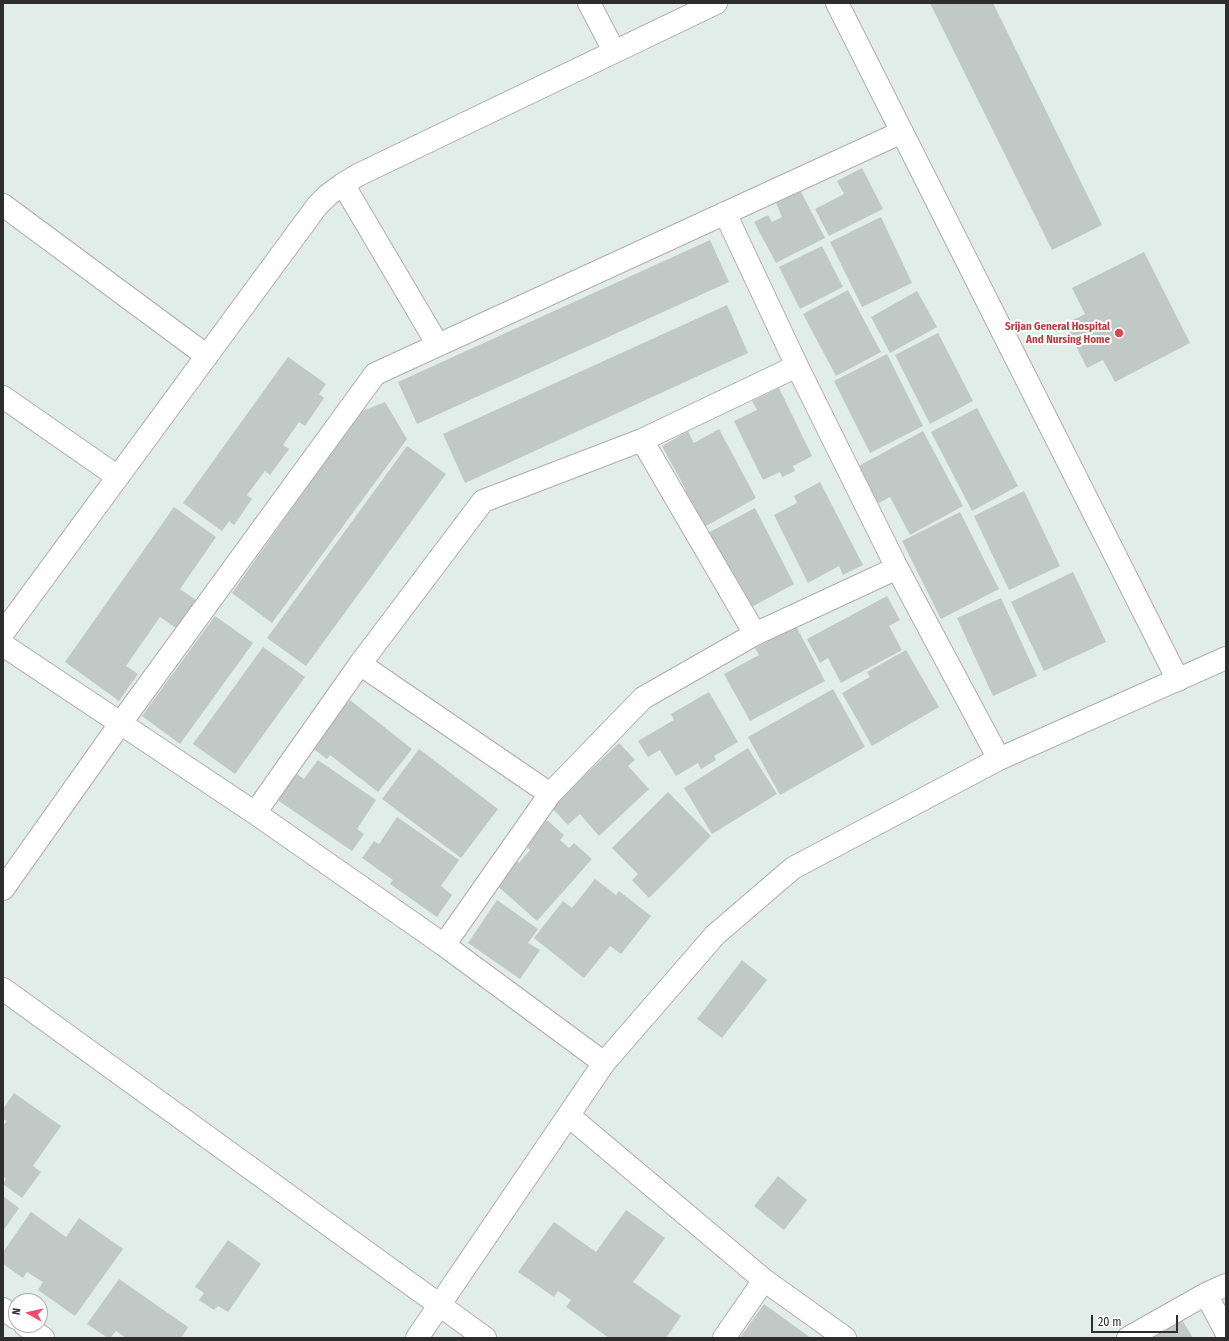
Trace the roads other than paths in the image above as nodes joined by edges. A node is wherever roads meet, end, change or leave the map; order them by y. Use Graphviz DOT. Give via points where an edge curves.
graph roads {
  1 [pos="589,3"];
  2 [pos="716,3"];
  3 [pos="837,3"];
  4 [pos="614,51"];
  5 [pos="902,132"];
  6 [pos="342,184"];
  7 [pos="3,205"];
  8 [pos="724,213"];
  9 [pos="438,345"];
  10 [pos="207,356"];
  11 [pos="798,366"];
  12 [pos="3,397"];
  13 [pos="642,440"];
  14 [pos="118,477"];
  15 [pos="897,568"];
  16 [pos="3,633"];
  17 [pos="754,634"];
  18 [pos="3,645"];
  19 [pos="1226,658"];
  20 [pos="360,664"];
  21 [pos="1178,680"];
  22 [pos="120,724"];
  23 [pos="999,760"];
  24 [pos="550,794"];
  25 [pos="255,813"];
  26 [pos="3,889"];
  27 [pos="444,945"];
  28 [pos="3,989"];
  29 [pos="604,1062"];
  30 [pos="569,1116"];
  31 [pos="764,1280"];
  32 [pos="1226,1285"];
  33 [pos="1206,1294"];
  34 [pos="440,1304"];
  35 [pos="1226,1332"];
  36 [pos="417,1338"];
  37 [pos="485,1338"];
  38 [pos="724,1338"];
  39 [pos="845,1338"];
  40 [pos="1128,1338"];
  1 -- 4 [label="street"];
  2 -- 4 [label="street"];
  3 -- 5 [label="street"];
  4 -- 6 [label="street"];
  5 -- 8 [label="street"];
  5 -- 21 [label="street"];
  6 -- 9 [label="street"];
  6 -- 10 [label="street" via="318,206"];
  7 -- 10 [label="street"];
  8 -- 9 [label="street"];
  8 -- 11 [label="street"];
  9 -- 22 [label="street" via="375,374"];
  10 -- 14 [label="street"];
  11 -- 13 [label="street"];
  11 -- 15 [label="street"];
  12 -- 14 [label="street"];
  13 -- 17 [label="street"];
  13 -- 20 [label="street" via="483,501"];
  14 -- 16 [label="street"];
  15 -- 17 [label="street"];
  15 -- 23 [label="street"];
  17 -- 24 [label="street" via="643,698"];
  18 -- 22 [label="street"];
  19 -- 21 [label="street"];
  20 -- 24 [label="street"];
  20 -- 25 [label="street"];
  21 -- 23 [label="street"];
  22 -- 25 [label="street"];
  22 -- 26 [label="street"];
  23 -- 29 [label="street" via="793,868 715,935"];
  24 -- 27 [label="street"];
  25 -- 27 [label="street"];
  27 -- 29 [label="street"];
  28 -- 34 [label="street"];
  29 -- 30 [label="street"];
  30 -- 31 [label="street"];
  30 -- 34 [label="street"];
  31 -- 38 [label="street"];
  31 -- 39 [label="street"];
  32 -- 33 [label="street"];
  33 -- 35 [label="street"];
  33 -- 40 [label="street"];
  34 -- 36 [label="street"];
  34 -- 37 [label="street"];
}
